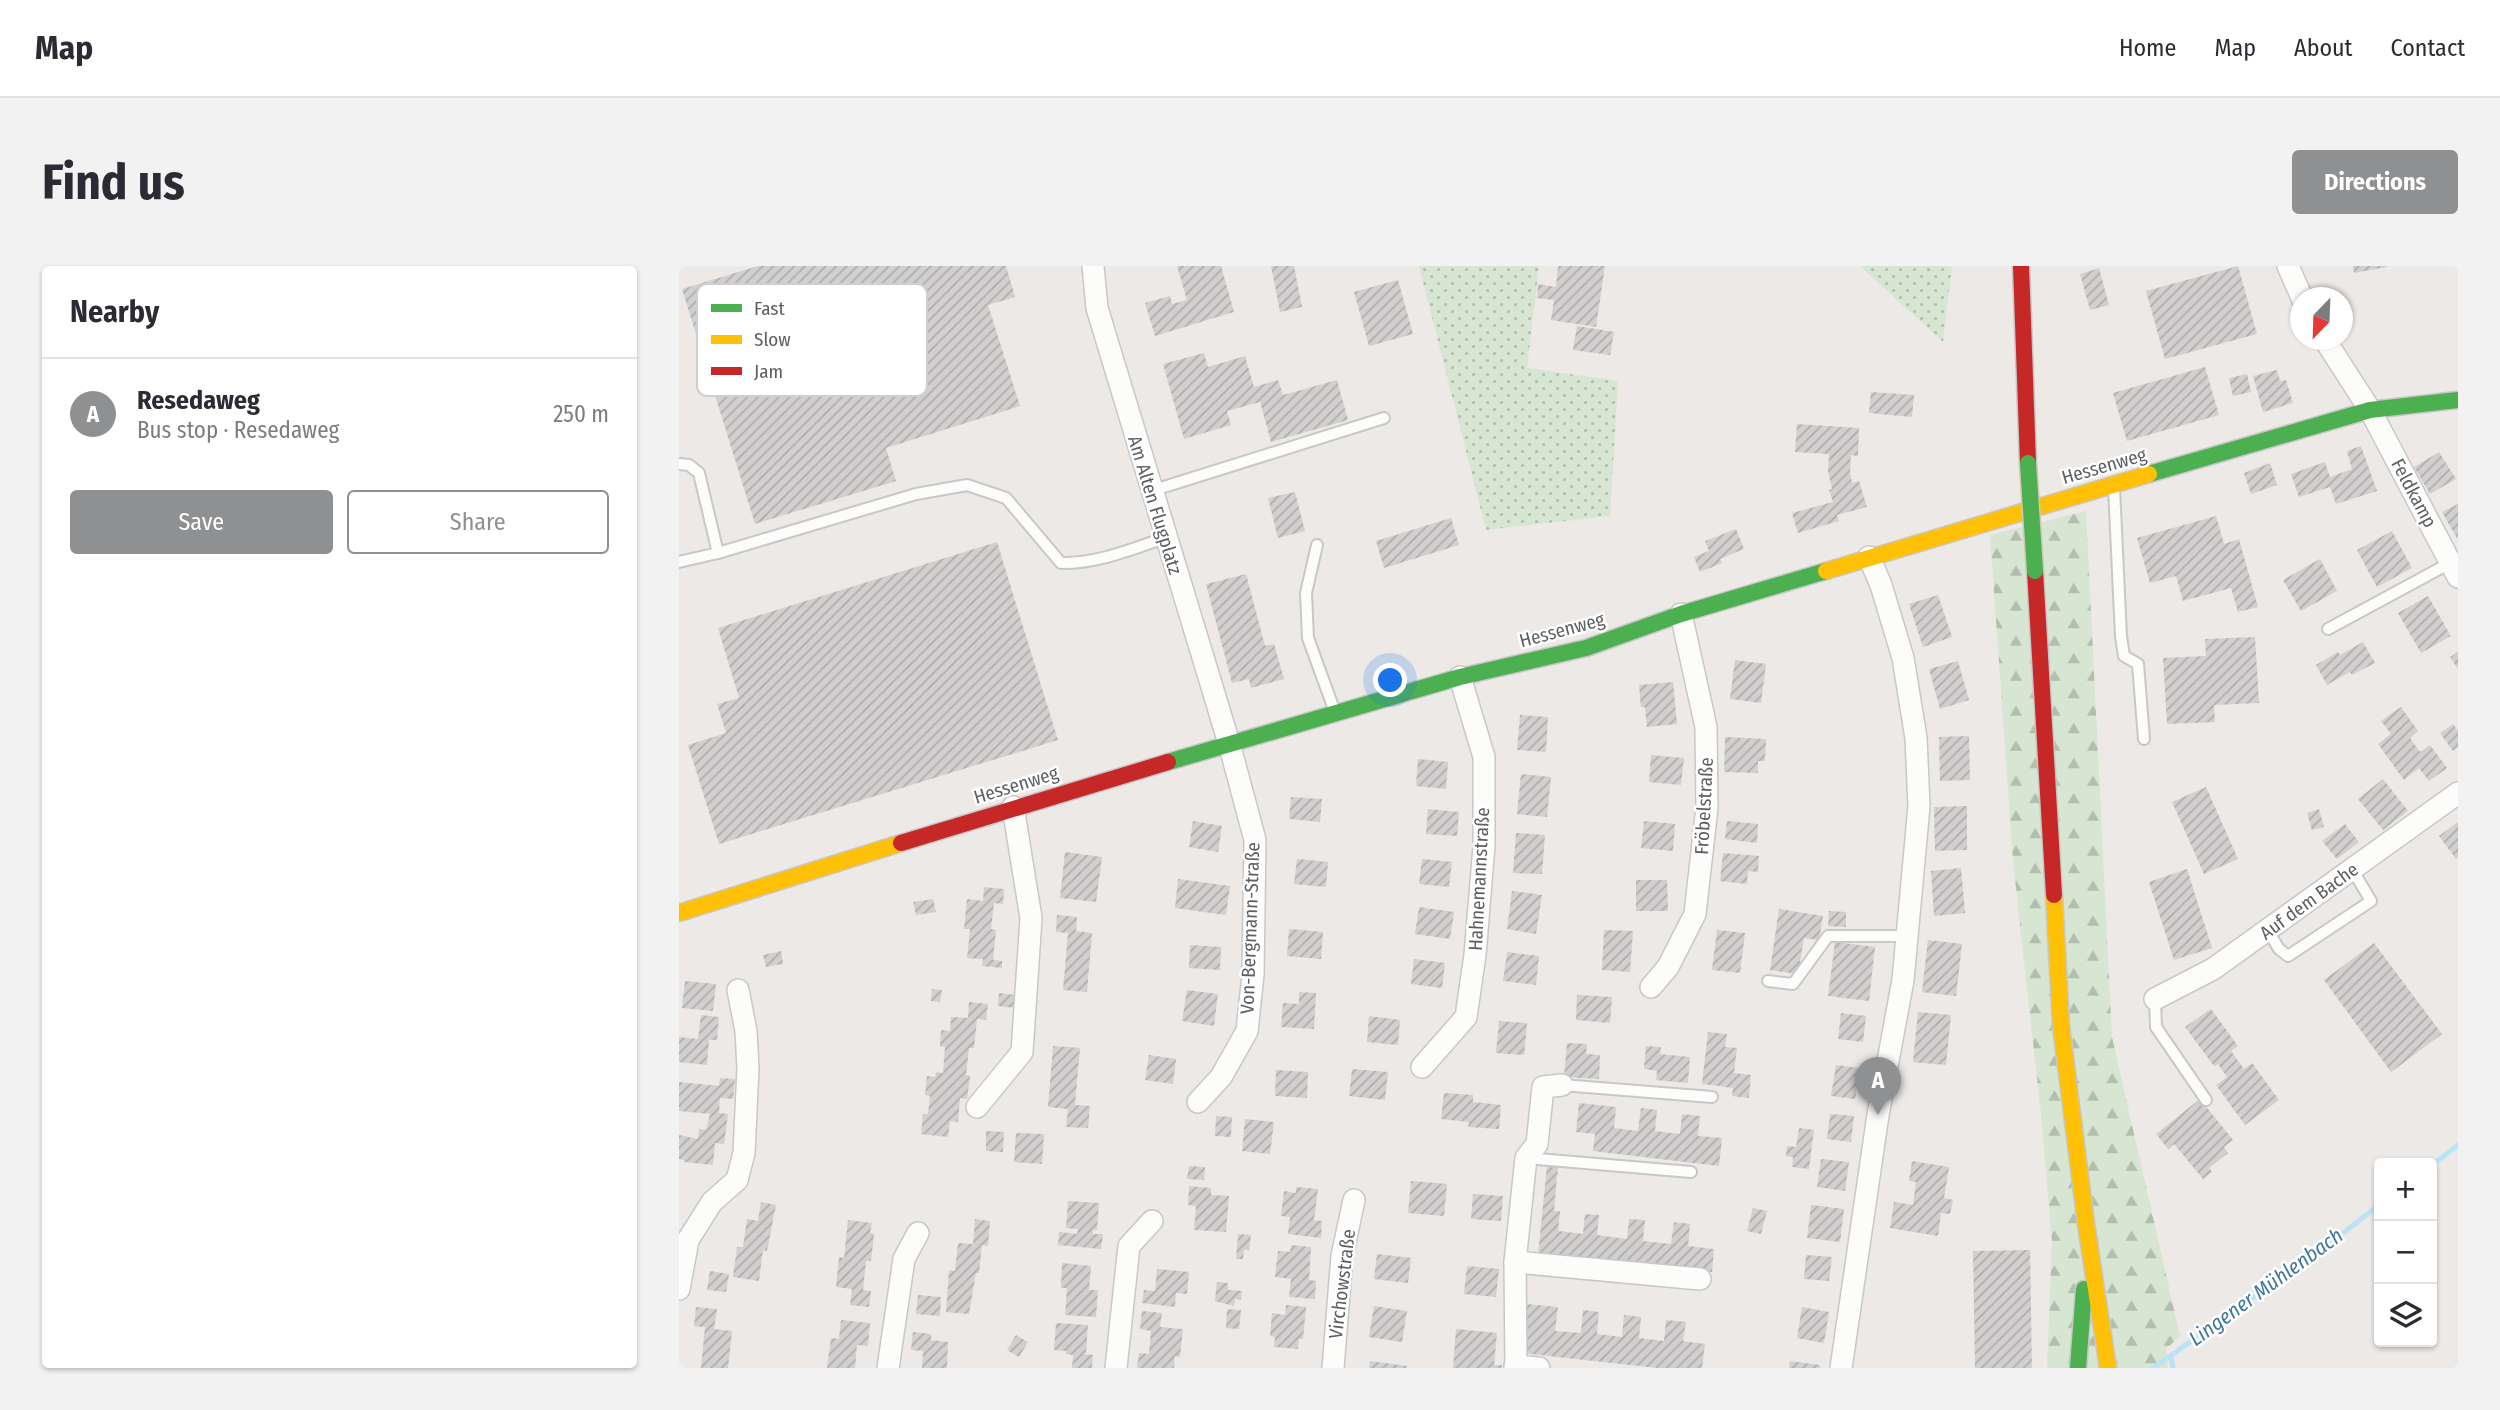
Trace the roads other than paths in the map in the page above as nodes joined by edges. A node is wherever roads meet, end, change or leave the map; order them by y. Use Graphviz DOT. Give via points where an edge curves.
graph roads {
  1 [pos="1093,266"];
  2 [pos="2021,266"];
  3 [pos="2288,266"];
  4 [pos="2297,287"];
  5 [pos="2331,350"];
  6 [pos="2458,400"];
  7 [pos="2370,410"];
  8 [pos="1384,418"];
  9 [pos="679,464"];
  10 [pos="2114,485"];
  11 [pos="1151,491"];
  12 [pos="1165,538"];
  13 [pos="1317,545"];
  14 [pos="718,553"];
  15 [pos="1869,557"];
  16 [pos="679,562"];
  17 [pos="2454,570"];
  18 [pos="1681,614"];
  19 [pos="2327,629"];
  20 [pos="1460,677"];
  21 [pos="1336,713"];
  22 [pos="2144,739"];
  23 [pos="1229,743"];
  24 [pos="2458,793"];
  25 [pos="1013,807"];
  26 [pos="2353,869"];
  27 [pos="679,913"];
  28 [pos="2268,932"];
  29 [pos="1907,936"];
  30 [pos="1768,981"];
  31 [pos="1651,987"];
  32 [pos="738,990"];
  33 [pos="2155,999"];
  34 [pos="1422,1067"];
  35 [pos="1562,1085"];
  36 [pos="1712,1097"];
  37 [pos="2206,1100"];
  38 [pos="1199,1102"];
  39 [pos="977,1107"];
  40 [pos="1526,1158"];
  41 [pos="1691,1172"];
  42 [pos="1354,1200"];
  43 [pos="1152,1221"];
  44 [pos="2086,1224"];
  45 [pos="918,1233"];
  46 [pos="1515,1262"];
  47 [pos="1700,1279"];
  48 [pos="679,1289"];
  49 [pos="1515,1367"];
  50 [pos="888,1368"];
  51 [pos="1116,1368"];
  52 [pos="1333,1368"];
  53 [pos="1539,1368"];
  54 [pos="1841,1368"];
  55 [pos="2078,1368"];
  56 [pos="2108,1368"];
  1 -- 11 [label="street, Am Alten Flugplatz" via="1097,308"];
  2 -- 44 [label="street, bridge" via="2061,1026"];
  3 -- 4 [label="street"];
  5 -- 7 [label="street, Feldkamp"];
  6 -- 7 [label="street, Hessenweg"];
  7 -- 10 [label="street, Hessenweg"];
  7 -- 17 [label="street, Feldkamp"];
  8 -- 11 [label="lane"];
  9 -- 14 [label="lane" via="699,472"];
  10 -- 15 [label="street, Hessenweg"];
  10 -- 22 [label="lane" via="2121,636 2124,656 2138,664"];
  11 -- 12 [label="street, Am Alten Flugplatz"];
  12 -- 14 [label="lane" via="1078,564 1061,563 1006,498 967,485 916,494"];
  12 -- 23 [label="street, Am Alten Flugplatz"];
  13 -- 21 [label="lane" via="1306,593 1308,638"];
  14 -- 16 [label="lane"];
  15 -- 18 [label="street, Hessenweg"];
  15 -- 29 [label="street" via="1903,658 1916,738 1919,806"];
  17 -- 19 [label="lane"];
  18 -- 20 [label="street, Hessenweg" via="1586,648"];
  18 -- 31 [label="street, Fröbelstraße" via="1706,727 1707,807 1695,914 1668,967"];
  20 -- 21 [label="street, Hessenweg"];
  20 -- 34 [label="street, Hahnemannstraße" via="1484,757 1484,846 1475,955 1466,1017"];
  21 -- 23 [label="street, Hessenweg"];
  23 -- 25 [label="street, Hessenweg"];
  23 -- 38 [label="street, Von-Bergmann-Straße" via="1255,840 1253,975 1247,1031 1221,1077"];
  24 -- 26 [label="street, Auf dem Bache"];
  25 -- 27 [label="street, Hessenweg"];
  25 -- 39 [label="street" via="1031,918 1022,1052"];
  26 -- 28 [label="street, Auf dem Bache"];
  26 -- 28 [label="lane" via="2371,901 2288,956"];
  28 -- 33 [label="street, Auf dem Bache" via="2213,969"];
  29 -- 30 [label="lane" via="1828,936 1793,984"];
  29 -- 54 [label="street"];
  32 -- 48 [label="street" via="748,1068 744,1153 737,1180 712,1202 688,1240"];
  33 -- 37 [label="lane" via="2156,1027"];
  35 -- 36 [label="lane"];
  35 -- 40 [label="street" via="1543,1087 1537,1144"];
  40 -- 41 [label="lane"];
  40 -- 46 [label="street"];
  42 -- 52 [label="street, Virchowstraße" via="1342,1256"];
  43 -- 51 [label="street" via="1129,1246"];
  44 -- 55 [label="street"];
  44 -- 56 [label="street"];
  45 -- 50 [label="street" via="904,1259"];
  46 -- 47 [label="street"];
  46 -- 49 [label="street"];
  49 -- 53 [label="street"];
}
